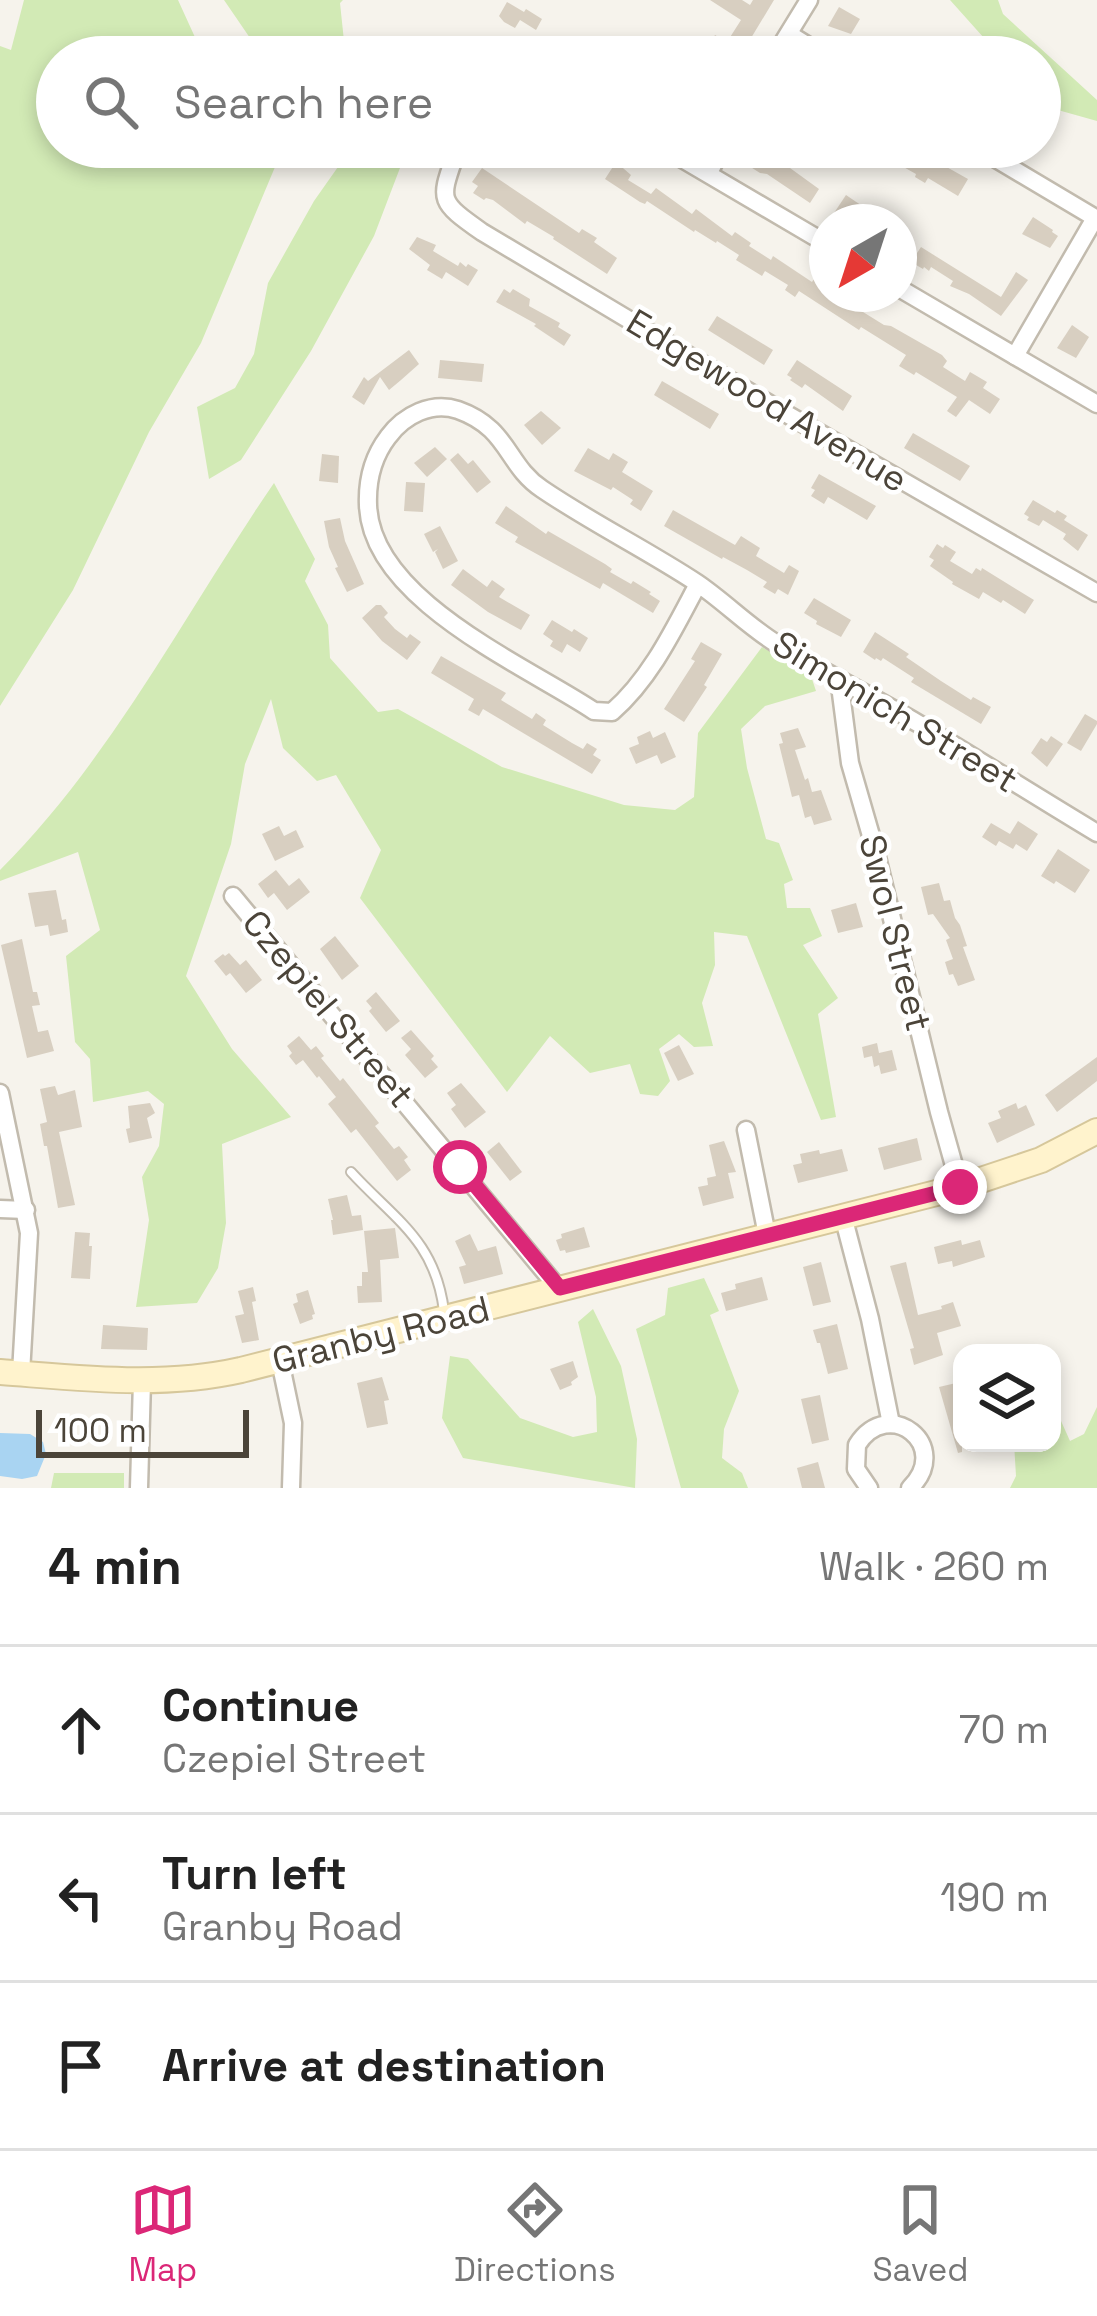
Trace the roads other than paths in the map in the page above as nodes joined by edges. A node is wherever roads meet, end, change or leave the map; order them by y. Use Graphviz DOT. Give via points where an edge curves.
graph roads {
  1 [pos="809,0"];
  2 [pos="789,34"];
  3 [pos="792,36"];
  4 [pos="451,168"];
  5 [pos="700,168"];
  6 [pos="712,168"];
  7 [pos="1011,168"];
  8 [pos="709,173"];
  9 [pos="1096,218"];
  10 [pos="809,233"];
  11 [pos="917,299"];
  12 [pos="1015,356"];
  13 [pos="1097,404"];
  14 [pos="698,584"];
  15 [pos="1097,593"];
  16 [pos="839,678"];
  17 [pos="1097,833"];
  18 [pos="233,896"];
  19 [pos="0,1093"];
  20 [pos="746,1130"];
  21 [pos="1097,1131"];
  22 [pos="350,1172"];
  23 [pos="960,1187"];
  24 [pos="0,1209"];
  25 [pos="26,1210"];
  26 [pos="843,1216"];
  27 [pos="767,1235"];
  28 [pos="560,1288"];
  29 [pos="445,1318"];
  30 [pos="280,1361"];
  31 [pos="10,1373"];
  32 [pos="142,1382"];
  33 [pos="891,1424"];
  34 [pos="139,1488"];
  35 [pos="291,1488"];
  36 [pos="869,1488"];
  37 [pos="910,1488"];
  1 -- 2 [label="street"];
  2 -- 3 [label="street"];
  4 -- 15 [label="street, Edgewood Avenue" via="444,200 482,232"];
  5 -- 8 [label="street"];
  6 -- 8 [label="street"];
  7 -- 9 [label="street"];
  8 -- 10 [label="street"];
  9 -- 12 [label="street"];
  11 -- 12 [label="street"];
  12 -- 13 [label="street"];
  14 -- 14 [label="street, Simonich Street" via="638,686 612,712 594,711 466,634 404,583 368,520 370,470 397,426 438,406 457,409 496,431 536,486"];
  14 -- 16 [label="street, Simonich Street" via="772,641"];
  16 -- 17 [label="street, Simonich Street"];
  16 -- 23 [label="street, Swol Street" via="850,763"];
  18 -- 28 [label="street, Czepiel Street"];
  19 -- 25 [label="street"];
  20 -- 27 [label="street"];
  21 -- 23 [label="main road, Granby Road"];
  22 -- 29 [label="lane" via="428,1253"];
  23 -- 26 [label="main road, Granby Road"];
  24 -- 25 [label="street"];
  25 -- 31 [label="street"];
  26 -- 27 [label="main road, Granby Road"];
  26 -- 33 [label="street"];
  27 -- 28 [label="main road, Granby Road"];
  28 -- 29 [label="main road, Granby Road"];
  29 -- 30 [label="main road, Granby Road"];
  30 -- 32 [label="main road, Granby Road"];
  30 -- 35 [label="street" via="293,1423"];
  31 -- 32 [label="main road, Granby Road"];
  32 -- 34 [label="street"];
  33 -- 36 [label="street" via="867,1431 857,1444 856,1469"];
  33 -- 37 [label="street" via="913,1432 925,1453"];
}
